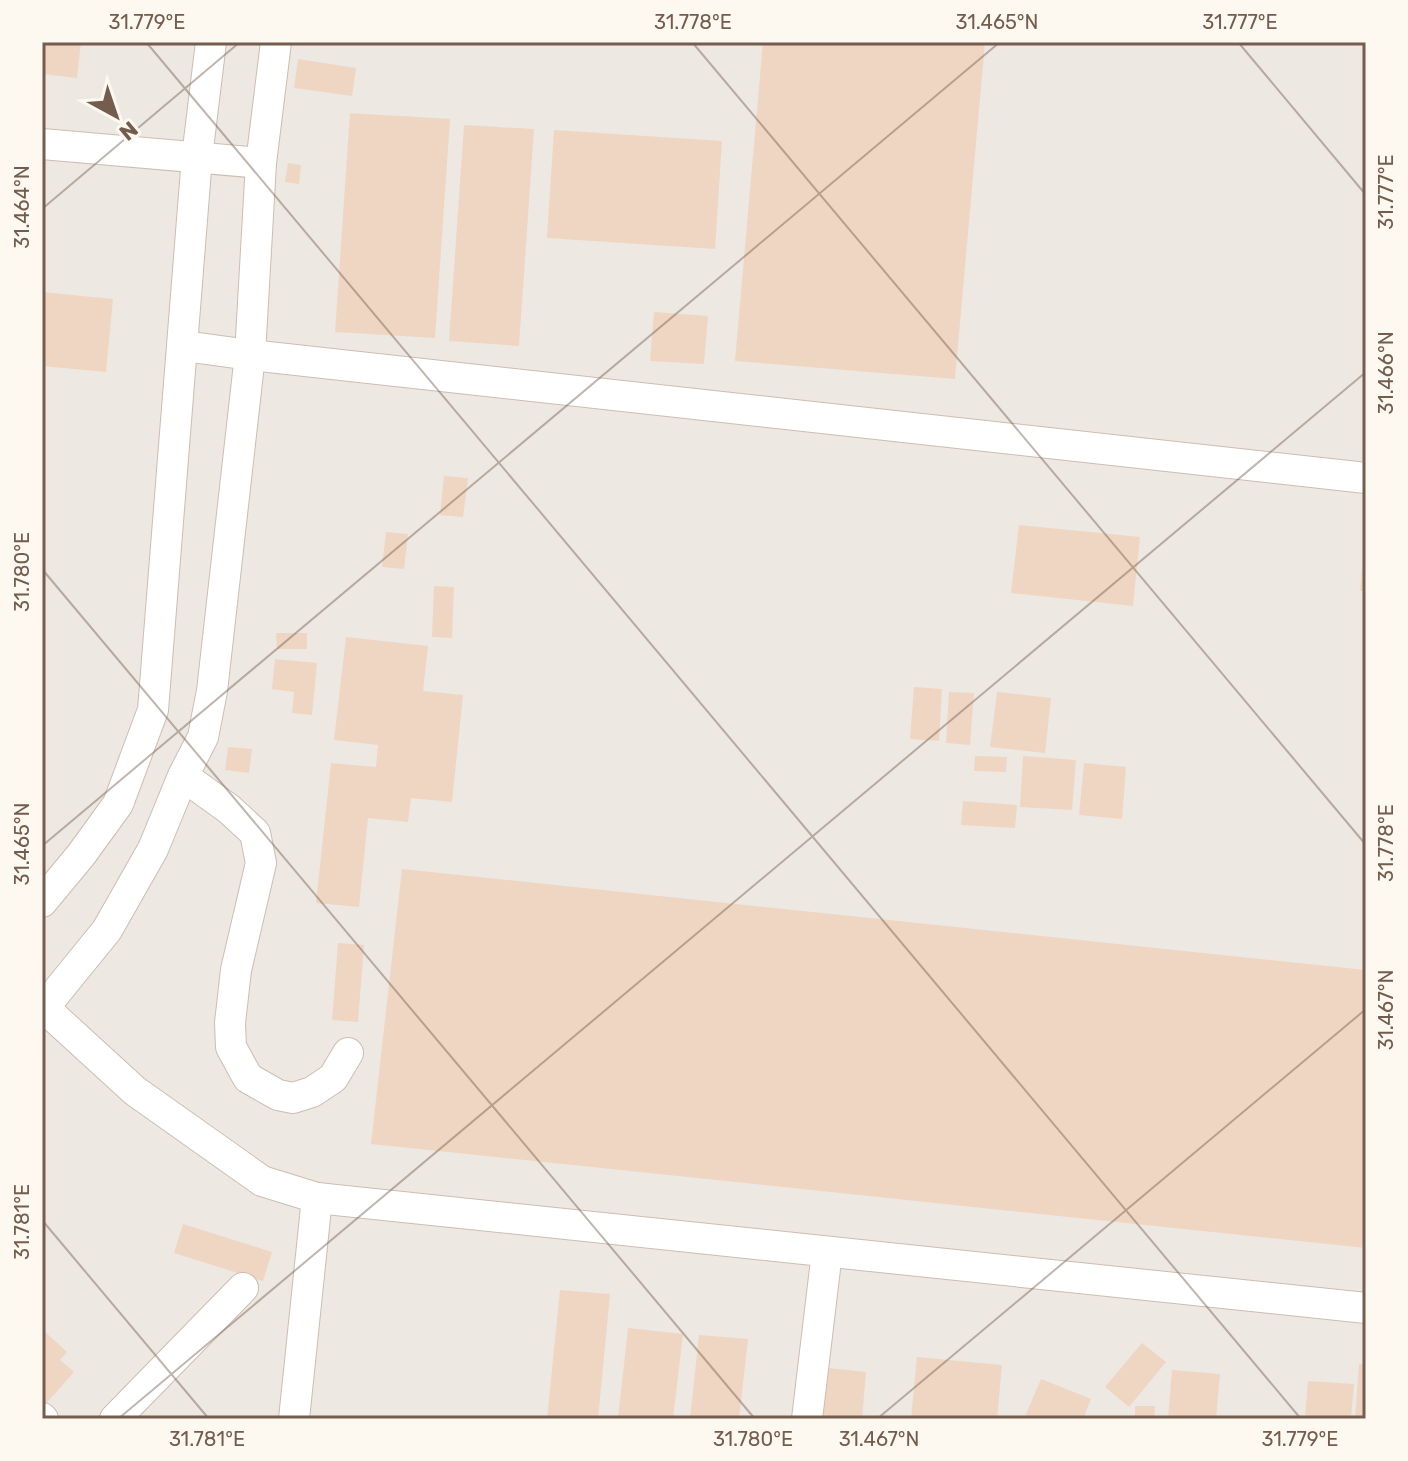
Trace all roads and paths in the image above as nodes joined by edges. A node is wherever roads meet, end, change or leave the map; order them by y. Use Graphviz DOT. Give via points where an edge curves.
graph roads {
  1 [pos="211,42"];
  2 [pos="276,42"];
  3 [pos="42,144"];
  4 [pos="197,157"];
  5 [pos="261,163"];
  6 [pos="184,346"];
  7 [pos="250,355"];
  8 [pos="1366,478"];
  9 [pos="183,776"];
  10 [pos="42,902"];
  11 [pos="43,1008"];
  12 [pos="348,1053"];
  13 [pos="317,1198"];
  14 [pos="827,1252"];
  15 [pos="243,1288"];
  16 [pos="1366,1308"];
  17 [pos="115,1419"];
  18 [pos="294,1419"];
  19 [pos="807,1419"];
  1 -- 4 [label="lane"];
  2 -- 5 [label="lane"];
  3 -- 4 [label="lane"];
  4 -- 5 [label="lane"];
  4 -- 6 [label="lane"];
  5 -- 7 [label="lane"];
  6 -- 7 [label="lane"];
  6 -- 10 [label="lane" via="153,710 118,804"];
  7 -- 8 [label="lane"];
  7 -- 9 [label="lane" via="212,691 203,737"];
  9 -- 11 [label="lane" via="153,849 107,930"];
  9 -- 12 [label="lane" via="255,833 261,863 236,970 230,1023 231,1047 248,1078 293,1098 333,1078"];
  11 -- 13 [label="lane" via="135,1091 262,1181"];
  13 -- 14 [label="lane"];
  13 -- 18 [label="lane"];
  14 -- 16 [label="lane"];
  14 -- 19 [label="lane"];
  15 -- 17 [label="lane"];
}
